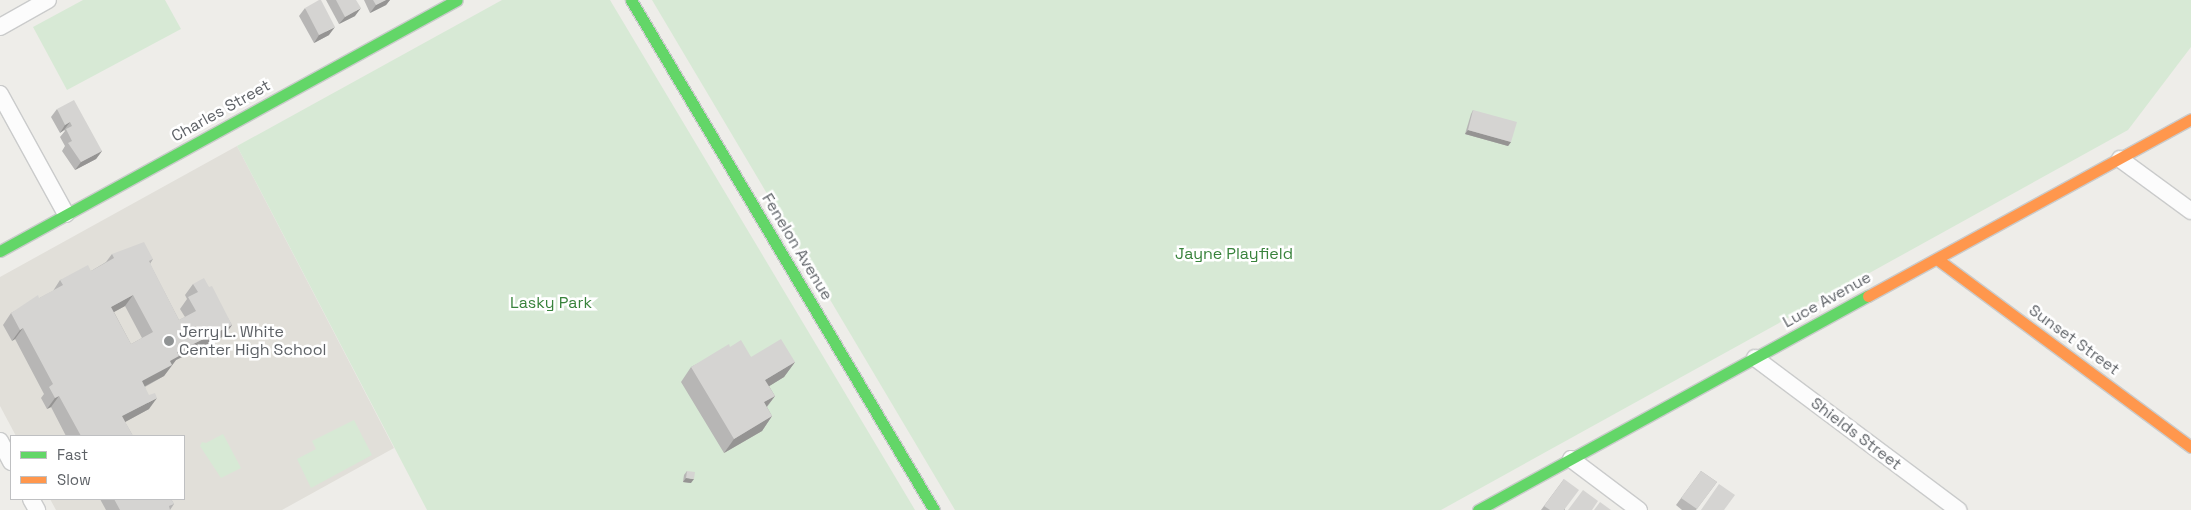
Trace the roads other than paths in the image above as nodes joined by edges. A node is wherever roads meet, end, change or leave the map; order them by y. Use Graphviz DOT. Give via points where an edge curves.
graph roads {
  1 [pos="48,0"];
  2 [pos="457,0"];
  3 [pos="631,0"];
  4 [pos="0,26"];
  5 [pos="0,94"];
  6 [pos="2191,119"];
  7 [pos="2120,158"];
  8 [pos="2191,211"];
  9 [pos="66,214"];
  10 [pos="0,251"];
  11 [pos="1937,259"];
  12 [pos="1754,358"];
  13 [pos="0,441"];
  14 [pos="2191,447"];
  15 [pos="1571,459"];
  16 [pos="10,460"];
  17 [pos="934,510"];
  18 [pos="1478,510"];
  19 [pos="1639,510"];
  20 [pos="1958,510"];
  1 -- 4 [label="street"];
  2 -- 9 [label="street, Charles Street"];
  3 -- 17 [label="street, Fenelon Avenue"];
  5 -- 9 [label="street"];
  6 -- 7 [label="street, Luce Avenue"];
  7 -- 8 [label="street"];
  7 -- 11 [label="street, Luce Avenue"];
  9 -- 10 [label="street, Charles Street"];
  11 -- 12 [label="street, Luce Avenue"];
  11 -- 14 [label="street, Sunset Street"];
  12 -- 15 [label="street, Luce Avenue"];
  12 -- 20 [label="street, Shields Street"];
  13 -- 16 [label="street"];
  15 -- 18 [label="street, Luce Avenue"];
  15 -- 19 [label="street"];
}
